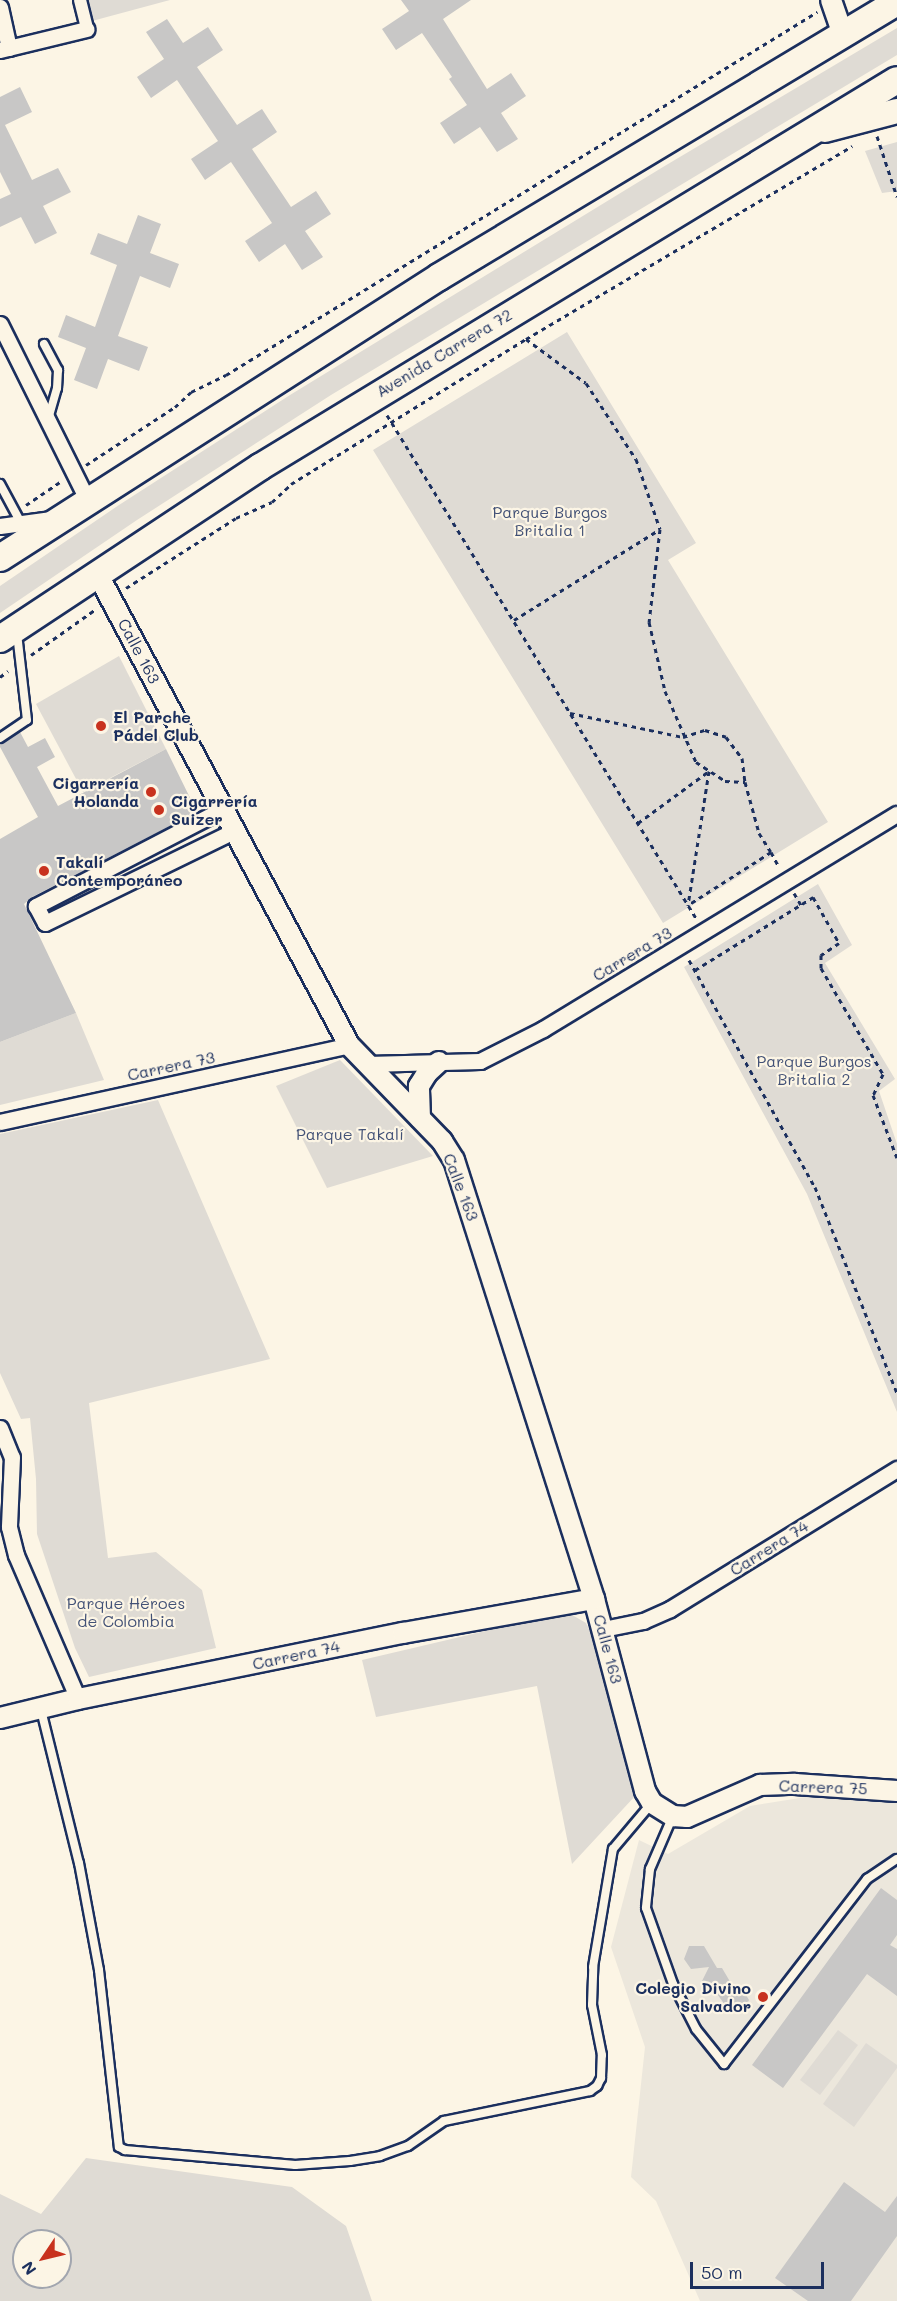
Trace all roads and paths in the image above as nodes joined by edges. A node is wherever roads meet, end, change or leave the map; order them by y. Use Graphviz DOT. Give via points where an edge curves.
graph roads {
  1 [pos="80,0"];
  2 [pos="832,1"];
  3 [pos="897,2"];
  4 [pos="0,7"];
  5 [pos="88,31"];
  6 [pos="843,34"];
  7 [pos="5,50"];
  8 [pos="897,81"];
  9 [pos="897,111"];
  10 [pos="803,137"];
  11 [pos="868,137"];
  12 [pos="861,141"];
  13 [pos="897,197"];
  14 [pos="0,324"];
  15 [pos="526,339"];
  16 [pos="44,344"];
  17 [pos="375,396"];
  18 [pos="47,420"];
  19 [pos="391,422"];
  20 [pos="74,473"];
  21 [pos="0,484"];
  22 [pos="87,499"];
  23 [pos="19,517"];
  24 [pos="58,518"];
  25 [pos="0,526"];
  26 [pos="660,529"];
  27 [pos="0,558"];
  28 [pos="97,573"];
  29 [pos="111,598"];
  30 [pos="513,621"];
  31 [pos="8,634"];
  32 [pos="19,663"];
  33 [pos="0,677"];
  34 [pos="570,713"];
  35 [pos="683,736"];
  36 [pos="0,738"];
  37 [pos="709,771"];
  38 [pos="745,782"];
  39 [pos="223,809"];
  40 [pos="897,814"];
  41 [pos="638,823"];
  42 [pos="234,831"];
  43 [pos="172,835"];
  44 [pos="183,855"];
  45 [pos="688,904"];
  46 [pos="704,931"];
  47 [pos="681,945"];
  48 [pos="694,970"];
  49 [pos="349,1045"];
  50 [pos="439,1062"];
  51 [pos="367,1064"];
  52 [pos="420,1118"];
  53 [pos="0,1122"];
  54 [pos="897,1158"];
  55 [pos="897,1393"];
  56 [pos="0,1428"];
  57 [pos="897,1469"];
  58 [pos="594,1599"];
  59 [pos="603,1629"];
  60 [pos="78,1699"];
  61 [pos="41,1708"];
  62 [pos="0,1718"];
  63 [pos="897,1791"];
  64 [pos="652,1803"];
  65 [pos="673,1816"];
  66 [pos="897,1859"];
  1 -- 5 [label="street"];
  2 -- 6 [label="street"];
  2 -- 20 [label="path" via="226,375 191,392 175,407"];
  3 -- 6 [label="highway"];
  4 -- 7 [label="street"];
  5 -- 7 [label="street"];
  6 -- 22 [label="highway" via="449,271"];
  8 -- 10 [label="highway, Avenida Carrera 72"];
  9 -- 10 [label="main road"];
  10 -- 17 [label="highway, Avenida Carrera 72"];
  11 -- 13 [label="path" via="876,132"];
  12 -- 15 [label="path"];
  14 -- 18 [label="street"];
  15 -- 19 [label="path"];
  15 -- 26 [label="path" via="586,383 636,459"];
  16 -- 18 [label="lane" via="58,370"];
  17 -- 19 [label="path"];
  17 -- 28 [label="highway, Avenida Carrera 72"];
  18 -- 20 [label="street"];
  19 -- 29 [label="path" via="291,484 272,502 236,519"];
  19 -- 30 [label="path"];
  20 -- 22 [label="street"];
  20 -- 23 [label="path"];
  21 -- 23 [label="lane"];
  22 -- 24 [label="highway"];
  23 -- 24 [label="street"];
  23 -- 25 [label="street"];
  24 -- 27 [label="highway"];
  26 -- 30 [label="path"];
  26 -- 35 [label="path" via="649,622 665,691"];
  28 -- 29 [label="street, Calle 163"];
  28 -- 31 [label="highway, Avenida Carrera 72"];
  29 -- 32 [label="path"];
  29 -- 39 [label="street, Calle 163"];
  30 -- 34 [label="path"];
  31 -- 32 [label="lane"];
  32 -- 33 [label="path"];
  32 -- 36 [label="lane" via="27,720"];
  34 -- 35 [label="path"];
  34 -- 41 [label="path"];
  35 -- 37 [label="path" via="696,762"];
  35 -- 38 [label="path" via="705,730 726,737 742,758"];
  37 -- 38 [label="path" via="725,781"];
  37 -- 41 [label="path"];
  37 -- 45 [label="path"];
  38 -- 45 [label="path" via="759,833 771,852"];
  39 -- 42 [label="street, Calle 163"];
  39 -- 43 [label="street"];
  40 -- 46 [label="street, Carrera 73"];
  41 -- 45 [label="path"];
  42 -- 44 [label="street"];
  42 -- 49 [label="street, Calle 163"];
  43 -- 44 [label="street"];
  43 -- 44 [label="street" via="36,906 45,923"];
  45 -- 46 [label="path"];
  46 -- 47 [label="street, Carrera 73"];
  47 -- 48 [label="path"];
  47 -- 50 [label="street, Carrera 73" via="543,1029 480,1061"];
  48 -- 54 [label="path" via="813,897 839,943 821,955 821,968 883,1074 873,1095"];
  48 -- 55 [label="path" via="815,1187"];
  49 -- 51 [label="street, Calle 163"];
  49 -- 53 [label="street, Carrera 73"];
  50 -- 51 [label="street, Carrera 73"];
  50 -- 52 [label="street" via="419,1086"];
  51 -- 52 [label="street, Calle 163"];
  52 -- 58 [label="street, Calle 163" via="442,1141 462,1180"];
  56 -- 60 [label="street" via="12,1457 9,1527 16,1555"];
  57 -- 59 [label="street, Carrera 74" via="670,1609 643,1621"];
  58 -- 59 [label="street, Calle 163"];
  58 -- 60 [label="street, Carrera 74"];
  59 -- 64 [label="street, Calle 163" via="645,1791"];
  60 -- 61 [label="street, Carrera 74"];
  61 -- 62 [label="street, Carrera 74"];
  61 -- 64 [label="lane" via="79,1863 99,1970 119,2147 125,2150 295,2165 351,2161 408,2146 444,2121 590,2091 601,2078 602,2055 592,2005 593,1967 611,1859 614,1849"];
  63 -- 65 [label="street, Carrera 75" via="760,1785 687,1817"];
  64 -- 65 [label="street"];
  65 -- 66 [label="lane" via="650,1869 646,1908 673,1984 696,2029 723,2064 867,1879"];
}
